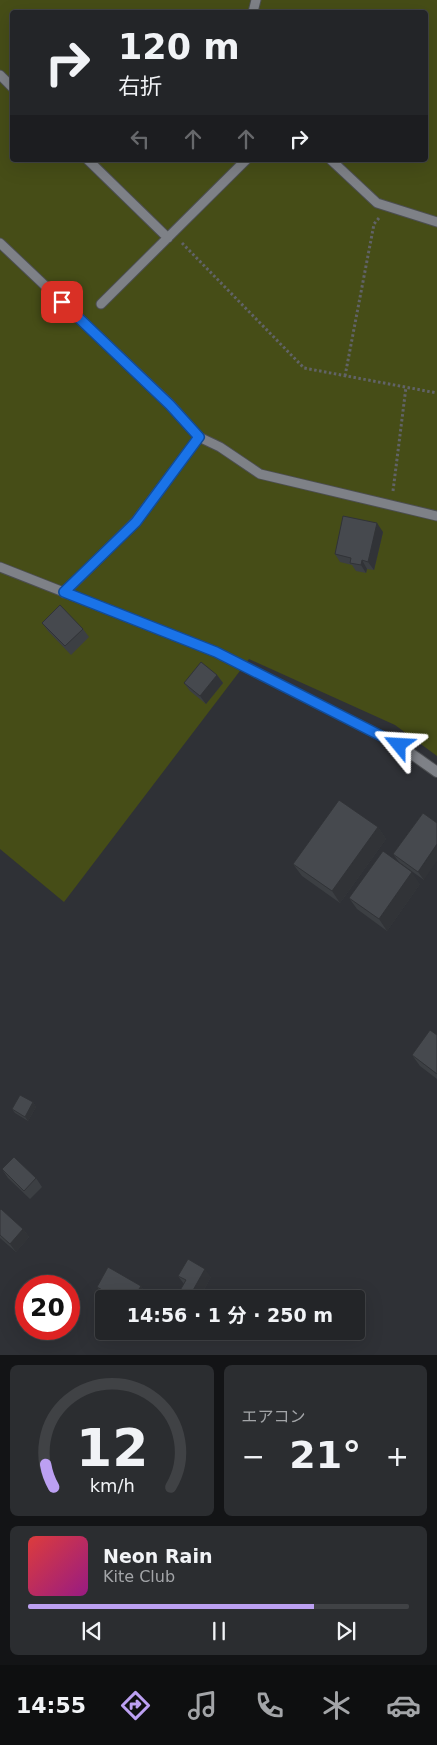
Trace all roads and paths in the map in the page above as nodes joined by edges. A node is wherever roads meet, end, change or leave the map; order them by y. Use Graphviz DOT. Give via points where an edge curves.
graph roads {
  1 [pos="0,75"];
  2 [pos="10,85"];
  3 [pos="90,162"];
  4 [pos="244,162"];
  5 [pos="333,162"];
  6 [pos="386,206"];
  7 [pos="437,222"];
  8 [pos="170,236"];
  9 [pos="0,243"];
  10 [pos="101,304"];
  11 [pos="345,376"];
  12 [pos="406,388"];
  13 [pos="437,393"];
  14 [pos="199,437"];
  15 [pos="391,505"];
  16 [pos="437,516"];
  17 [pos="0,567"];
  18 [pos="64,592"];
  19 [pos="399,745"];
  20 [pos="437,772"];
  1 -- 2 [label="lane"];
  3 -- 8 [label="lane"];
  4 -- 8 [label="lane"];
  5 -- 6 [label="lane" via="377,203"];
  6 -- 7 [label="lane"];
  6 -- 11 [label="path" via="374,224"];
  8 -- 10 [label="lane"];
  8 -- 11 [label="path" via="304,368"];
  9 -- 14 [label="lane" via="170,405"];
  11 -- 12 [label="path"];
  12 -- 13 [label="path"];
  12 -- 15 [label="path"];
  14 -- 15 [label="lane" via="260,474"];
  14 -- 18 [label="lane" via="136,522"];
  15 -- 16 [label="lane"];
  17 -- 18 [label="lane"];
  18 -- 19 [label="lane" via="216,652"];
  19 -- 20 [label="street"];
}
